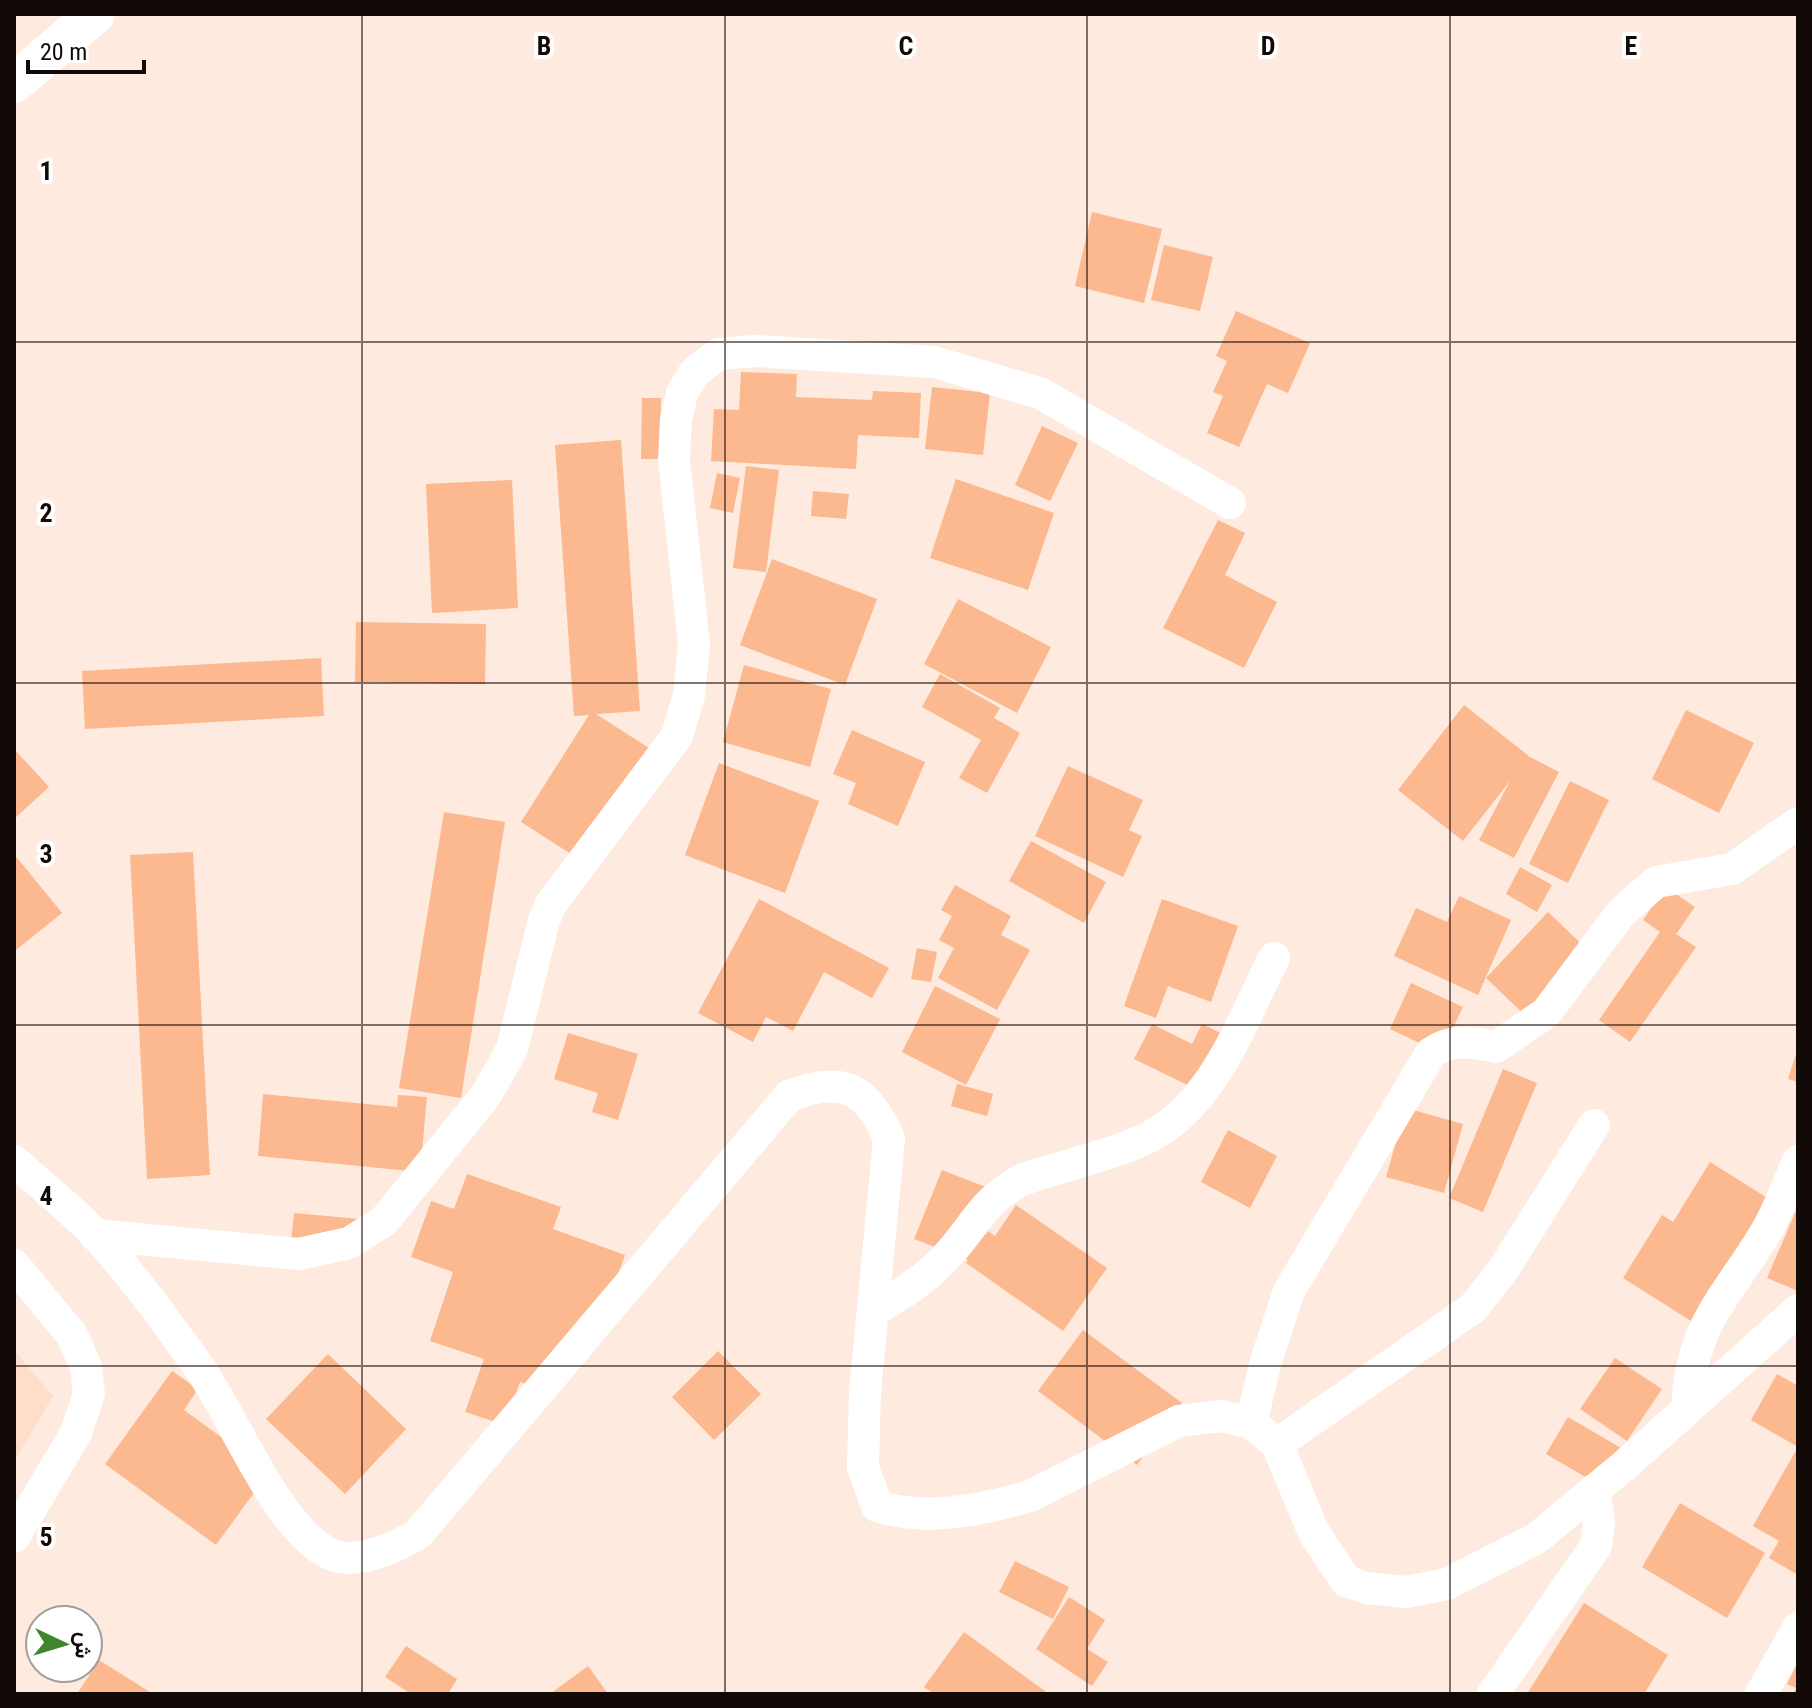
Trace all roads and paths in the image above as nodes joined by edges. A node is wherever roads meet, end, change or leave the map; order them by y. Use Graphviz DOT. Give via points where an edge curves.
graph roads {
  1 [pos="95,14"];
  2 [pos="14,83"];
  3 [pos="1230,503"];
  4 [pos="1798,823"];
  5 [pos="1274,958"];
  6 [pos="1594,1125"];
  7 [pos="14,1161"];
  8 [pos="1798,1161"];
  9 [pos="95,1235"];
  10 [pos="14,1265"];
  11 [pos="1798,1310"];
  12 [pos="873,1311"];
  13 [pos="1687,1407"];
  14 [pos="1251,1423"];
  15 [pos="1277,1444"];
  16 [pos="1594,1490"];
  17 [pos="14,1537"];
  18 [pos="1798,1628"];
  19 [pos="1498,1686"];
  20 [pos="1471,1694"];
  21 [pos="1761,1694"];
  1 -- 2 [label="street"];
  3 -- 9 [label="street" via="1040,393 934,362 756,351 718,354 694,373 682,393 676,420 674,459 694,645 682,723 551,904 512,1049 486,1095 384,1221 349,1243 299,1254"];
  4 -- 14 [label="street" via="1732,869 1656,882 1621,913 1546,1013 1522,1032 1496,1047 1467,1041 1431,1053 1289,1291"];
  5 -- 12 [label="street" via="1207,1085 1188,1109 1149,1137 1007,1188 985,1205 949,1254 914,1288"];
  6 -- 15 [label="street" via="1503,1270 1473,1308"];
  7 -- 9 [label="street"];
  8 -- 13 [label="street" via="1767,1231 1701,1331 1690,1366"];
  9 -- 12 [label="street" via="198,1364 276,1499 325,1552 336,1556 375,1554 418,1534 789,1096 813,1087 863,1095 877,1110 889,1139"];
  10 -- 17 [label="street" via="72,1335 86,1367 89,1394 76,1433"];
  11 -- 13 [label="street"];
  12 -- 14 [label="street" via="863,1467 877,1506 892,1511 957,1511 1012,1502 1179,1421 1221,1416"];
  13 -- 16 [label="street"];
  14 -- 15 [label="street"];
  15 -- 16 [label="street" via="1314,1533 1346,1581 1366,1588 1406,1592 1447,1584 1537,1538"];
  16 -- 19 [label="street" via="1596,1546"];
  18 -- 21 [label="street"];
  19 -- 20 [label="street"];
}
